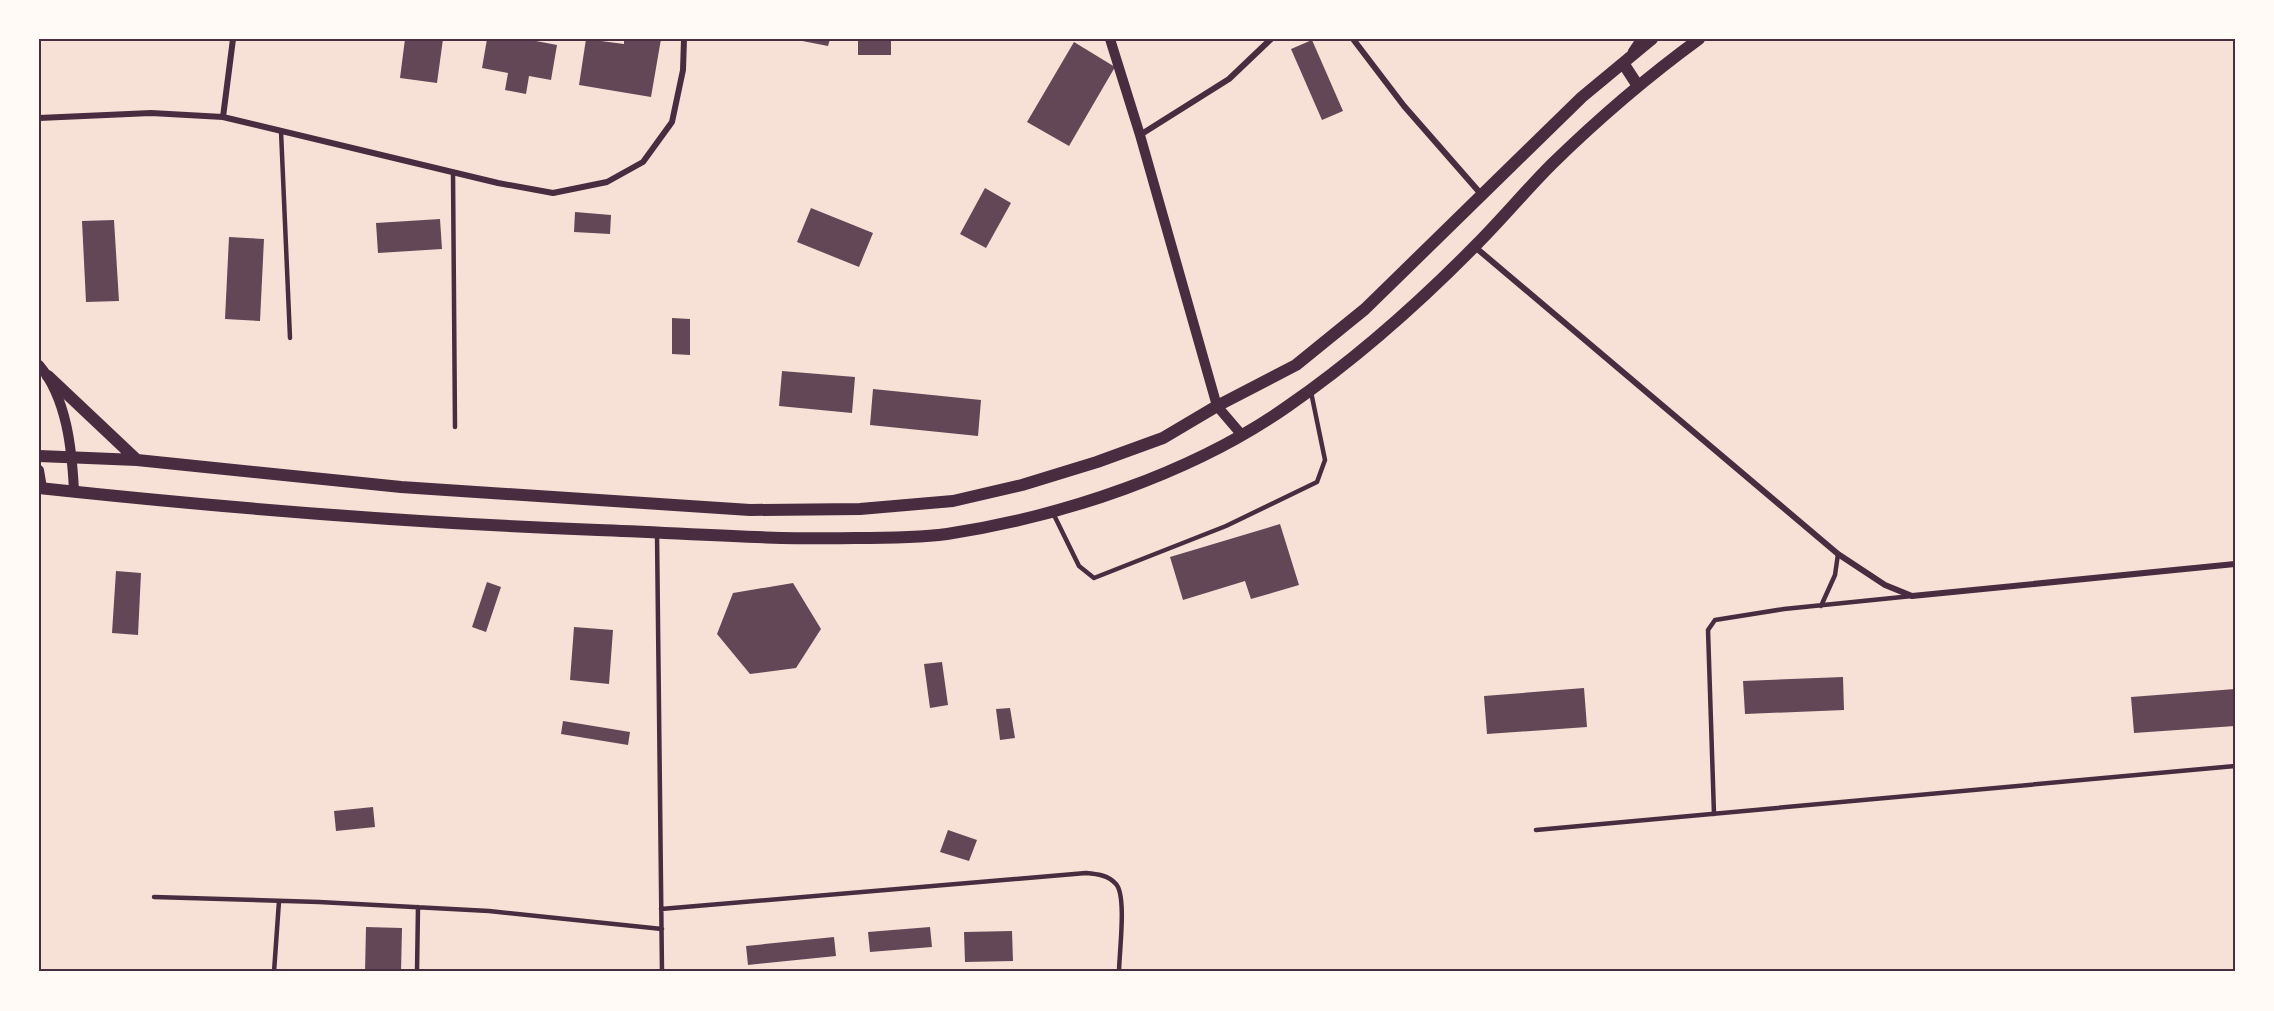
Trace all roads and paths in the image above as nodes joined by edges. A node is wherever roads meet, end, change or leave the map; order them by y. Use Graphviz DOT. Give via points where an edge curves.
graph roads {
  1 [pos="233,39"];
  2 [pos="684,39"];
  3 [pos="1110,39"];
  4 [pos="1271,39"];
  5 [pos="1353,39"];
  6 [pos="1639,39"];
  7 [pos="1652,39"];
  8 [pos="1698,39"];
  9 [pos="1623,63"];
  10 [pos="1638,86"];
  11 [pos="222,117"];
  12 [pos="39,118"];
  13 [pos="281,130"];
  14 [pos="1140,135"];
  15 [pos="453,172"];
  16 [pos="1481,194"];
  17 [pos="1475,246"];
  18 [pos="290,338"];
  19 [pos="39,365"];
  20 [pos="48,376"];
  21 [pos="1311,390"];
  22 [pos="1217,406"];
  23 [pos="454,427"];
  24 [pos="1241,434"];
  25 [pos="39,456"];
  26 [pos="72,459"];
  27 [pos="137,460"];
  28 [pos="39,470"];
  29 [pos="41,488"];
  30 [pos="74,491"];
  31 [pos="1052,510"];
  32 [pos="657,532"];
  33 [pos="1838,554"];
  34 [pos="2235,564"];
  35 [pos="1912,596"];
  36 [pos="1821,606"];
  37 [pos="2235,766"];
  38 [pos="1714,814"];
  39 [pos="1536,830"];
  40 [pos="154,897"];
  41 [pos="279,901"];
  42 [pos="418,907"];
  43 [pos="661,909"];
  44 [pos="662,929"];
  45 [pos="273,972"];
  46 [pos="417,972"];
  47 [pos="662,972"];
  48 [pos="1119,972"];
  1 -- 11 [label="street"];
  2 -- 15 [label="street" via="683,70 672,122 643,162 607,182 553,193"];
  3 -- 14 [label="street"];
  4 -- 14 [label="street" via="1228,79"];
  5 -- 16 [label="street" via="1404,106"];
  6 -- 9 [label="street"];
  7 -- 9 [label="main road"];
  8 -- 10 [label="main road"];
  9 -- 10 [label="main road"];
  9 -- 16 [label="main road"];
  10 -- 17 [label="main road" via="1553,164"];
  11 -- 12 [label="street" via="152,113"];
  11 -- 13 [label="street"];
  13 -- 15 [label="street"];
  13 -- 18 [label="lane"];
  14 -- 22 [label="street"];
  15 -- 23 [label="lane"];
  16 -- 22 [label="main road" via="1365,309 1296,365"];
  17 -- 21 [label="main road" via="1398,318"];
  17 -- 33 [label="street"];
  19 -- 20 [label="street"];
  20 -- 26 [label="street" via="59,402"];
  20 -- 27 [label="main road"];
  21 -- 24 [label="main road"];
  21 -- 31 [label="lane" via="1325,460 1317,482 1226,526 1094,578 1080,566"];
  22 -- 24 [label="street"];
  22 -- 27 [label="main road" via="1163,438 1023,485 953,501 860,509 750,510 447,490"];
  24 -- 31 [label="main road" via="1158,476"];
  25 -- 26 [label="main road"];
  26 -- 27 [label="main road"];
  26 -- 30 [label="street"];
  28 -- 29 [label="street"];
  29 -- 30 [label="main road"];
  30 -- 32 [label="main road" via="185,504 499,526"];
  31 -- 32 [label="main road" via="945,534 890,538 796,539"];
  32 -- 43 [label="lane"];
  33 -- 35 [label="street" via="1885,585"];
  33 -- 36 [label="lane" via="1835,575"];
  34 -- 35 [label="street"];
  35 -- 36 [label="lane"];
  36 -- 38 [label="lane" via="1711,623 1708,630"];
  37 -- 38 [label="lane"];
  38 -- 39 [label="lane"];
  40 -- 41 [label="lane"];
  41 -- 42 [label="lane"];
  41 -- 45 [label="lane"];
  42 -- 44 [label="lane"];
  42 -- 46 [label="lane"];
  43 -- 44 [label="lane"];
  43 -- 48 [label="lane" via="1094,874 1108,877 1119,889"];
  44 -- 47 [label="lane"];
}
